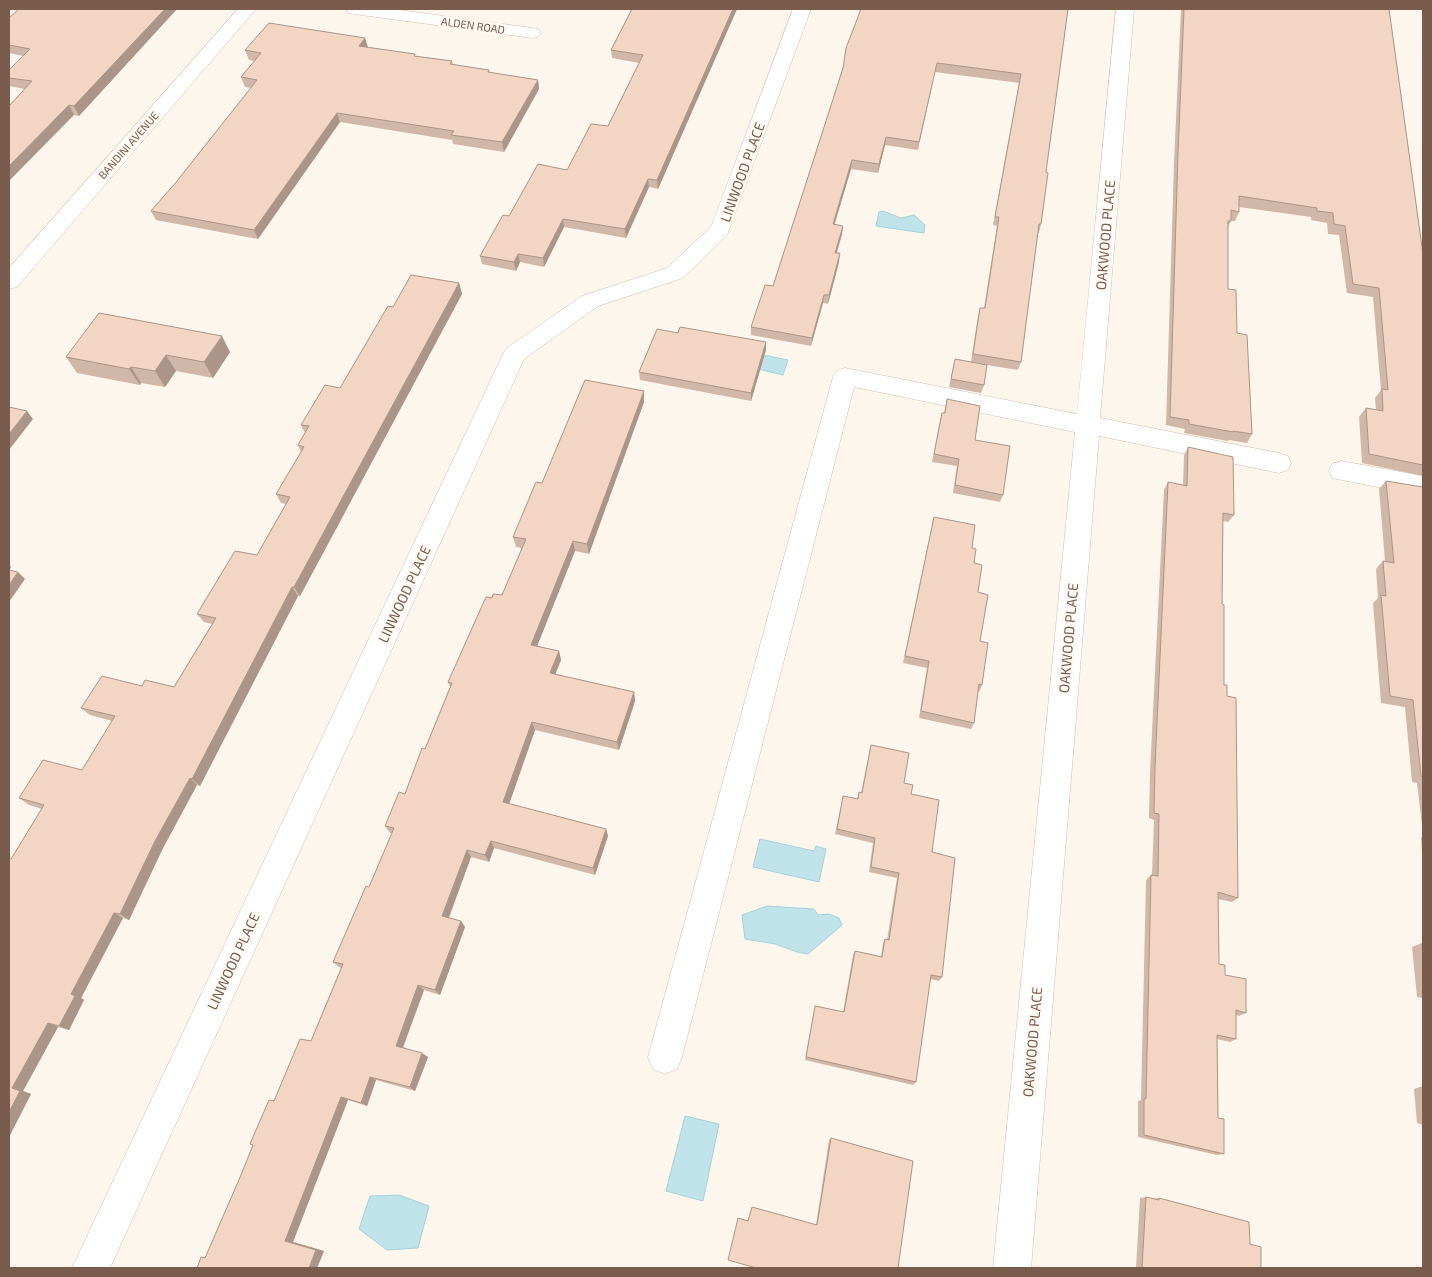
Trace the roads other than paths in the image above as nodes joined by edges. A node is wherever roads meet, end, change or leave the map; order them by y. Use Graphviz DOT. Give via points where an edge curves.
graph roads {
  1 [pos="248,9"];
  2 [pos="354,9"];
  3 [pos="802,9"];
  4 [pos="1125,9"];
  5 [pos="532,33"];
  6 [pos="9,282"];
  7 [pos="1088,424"];
  8 [pos="1279,463"];
  9 [pos="1341,471"];
  10 [pos="1423,486"];
  11 [pos="666,1057"];
  12 [pos="91,1268"];
  13 [pos="1012,1268"];
  1 -- 6 [label="street, BANDINI AVENUE"];
  2 -- 5 [label="street, ALDEN ROAD"];
  3 -- 12 [label="street, LINWOOD PLACE" via="720,230 675,273 590,300 515,354"];
  4 -- 7 [label="street, OAKWOOD PLACE"];
  7 -- 8 [label="street"];
  7 -- 11 [label="street" via="845,377"];
  7 -- 13 [label="street, OAKWOOD PLACE"];
  9 -- 10 [label="street"];
}
